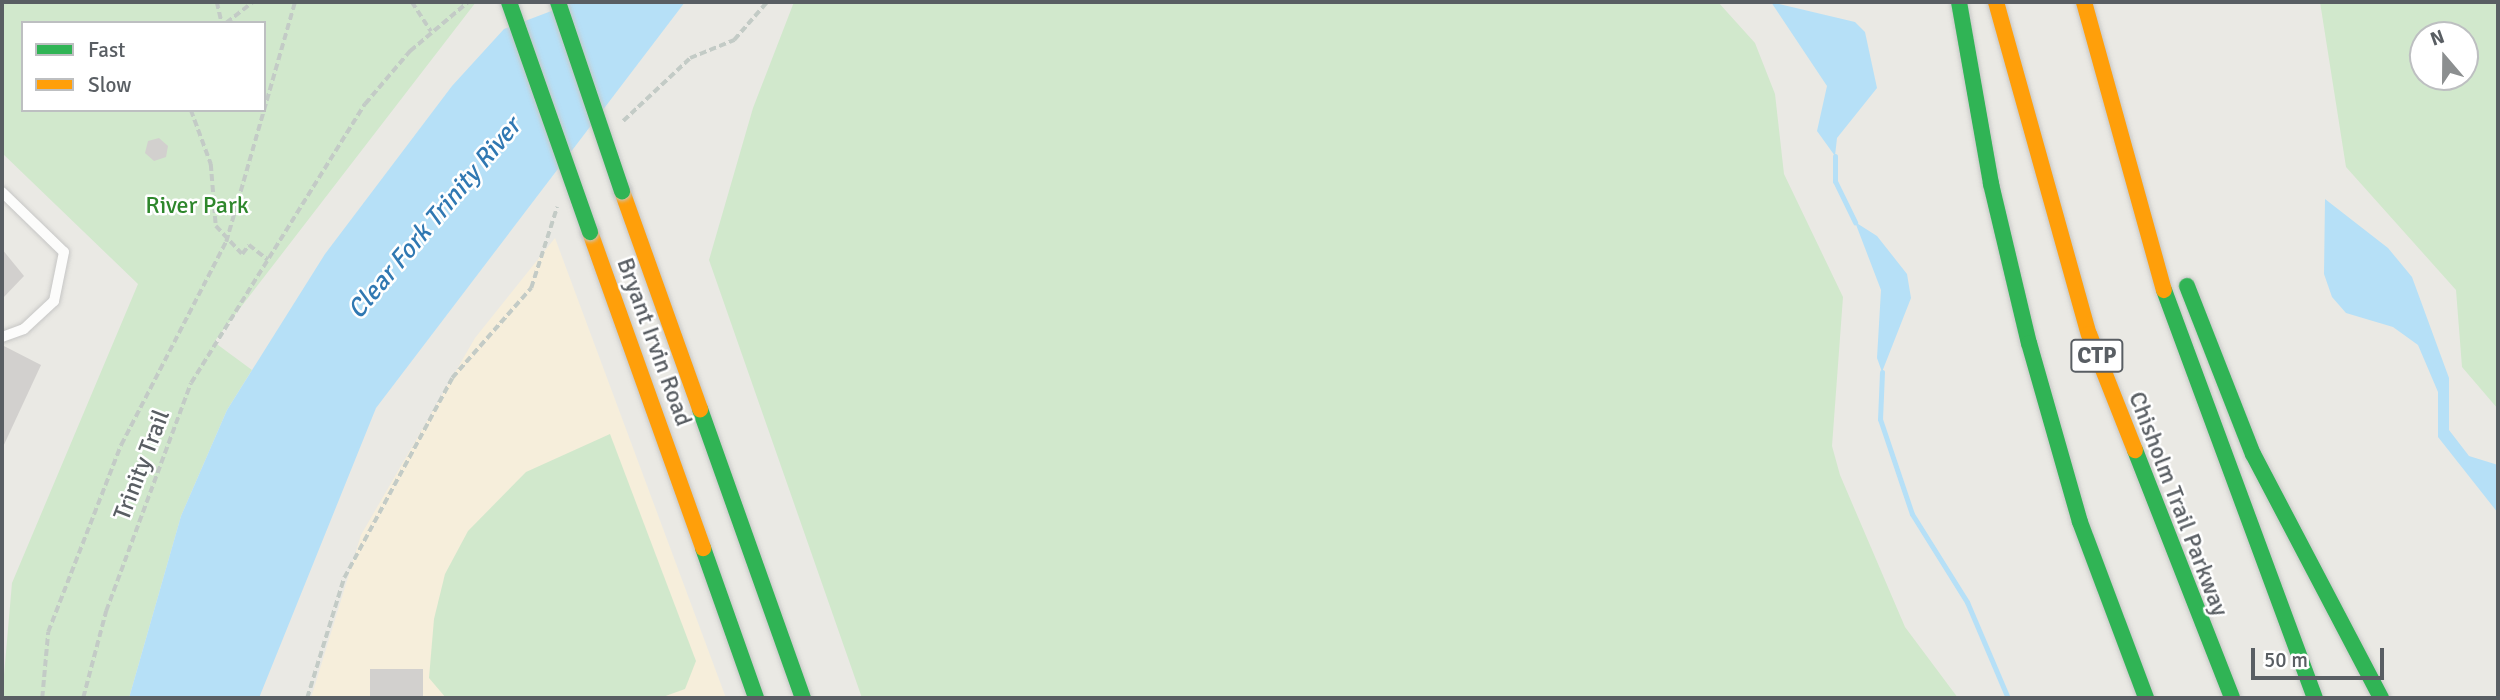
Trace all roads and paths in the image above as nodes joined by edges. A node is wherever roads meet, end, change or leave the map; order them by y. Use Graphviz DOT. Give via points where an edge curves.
graph roads {
  1 [pos="217,2"];
  2 [pos="253,2"];
  3 [pos="295,2"];
  4 [pos="412,2"];
  5 [pos="468,2"];
  6 [pos="509,2"];
  7 [pos="558,2"];
  8 [pos="767,2"];
  9 [pos="1959,2"];
  10 [pos="1996,2"];
  11 [pos="2084,2"];
  12 [pos="223,21"];
  13 [pos="227,21"];
  14 [pos="431,31"];
  15 [pos="2091,31"];
  16 [pos="266,103"];
  17 [pos="192,112"];
  18 [pos="263,112"];
  19 [pos="617,127"];
  20 [pos="2,192"];
  21 [pos="562,200"];
  22 [pos="2169,238"];
  23 [pos="226,242"];
  24 [pos="268,260"];
  25 [pos="2178,263"];
  26 [pos="2,337"];
  27 [pos="42,698"];
  28 [pos="83,698"];
  29 [pos="307,698"];
  30 [pos="756,698"];
  31 [pos="803,698"];
  32 [pos="2146,698"];
  33 [pos="2232,698"];
  34 [pos="2315,698"];
  35 [pos="2381,698"];
  1 -- 12 [label="path"];
  2 -- 13 [label="path"];
  3 -- 16 [label="path"];
  4 -- 14 [label="path"];
  5 -- 14 [label="path, Trinity Trail"];
  6 -- 30 [label="main road, Bryant Irvin Road, bridge"];
  7 -- 31 [label="main road, Bryant Irvin Road, bridge"];
  8 -- 19 [label="path" via="734,40 690,58"];
  9 -- 32 [label="main road" via="1991,184 2029,344 2080,523"];
  10 -- 33 [label="main road, Chisholm Trail Parkway / CTP" via="2089,334"];
  11 -- 15 [label="main road"];
  14 -- 24 [label="path, Trinity Trail" via="365,104"];
  15 -- 22 [label="main road"];
  15 -- 34 [label="main road" via="2179,345"];
  17 -- 23 [label="path" via="211,164 216,226"];
  18 -- 23 [label="path"];
  20 -- 26 [label="lane" via="64,252 54,301 24,329"];
  21 -- 29 [label="path" via="531,288 452,378 344,578"];
  23 -- 24 [label="path" via="242,254 249,245"];
  23 -- 27 [label="path" via="121,445 48,632"];
  24 -- 28 [label="path, Trinity Trail" via="191,383 106,611"];
  25 -- 35 [label="main road" via="2253,454"];
}
